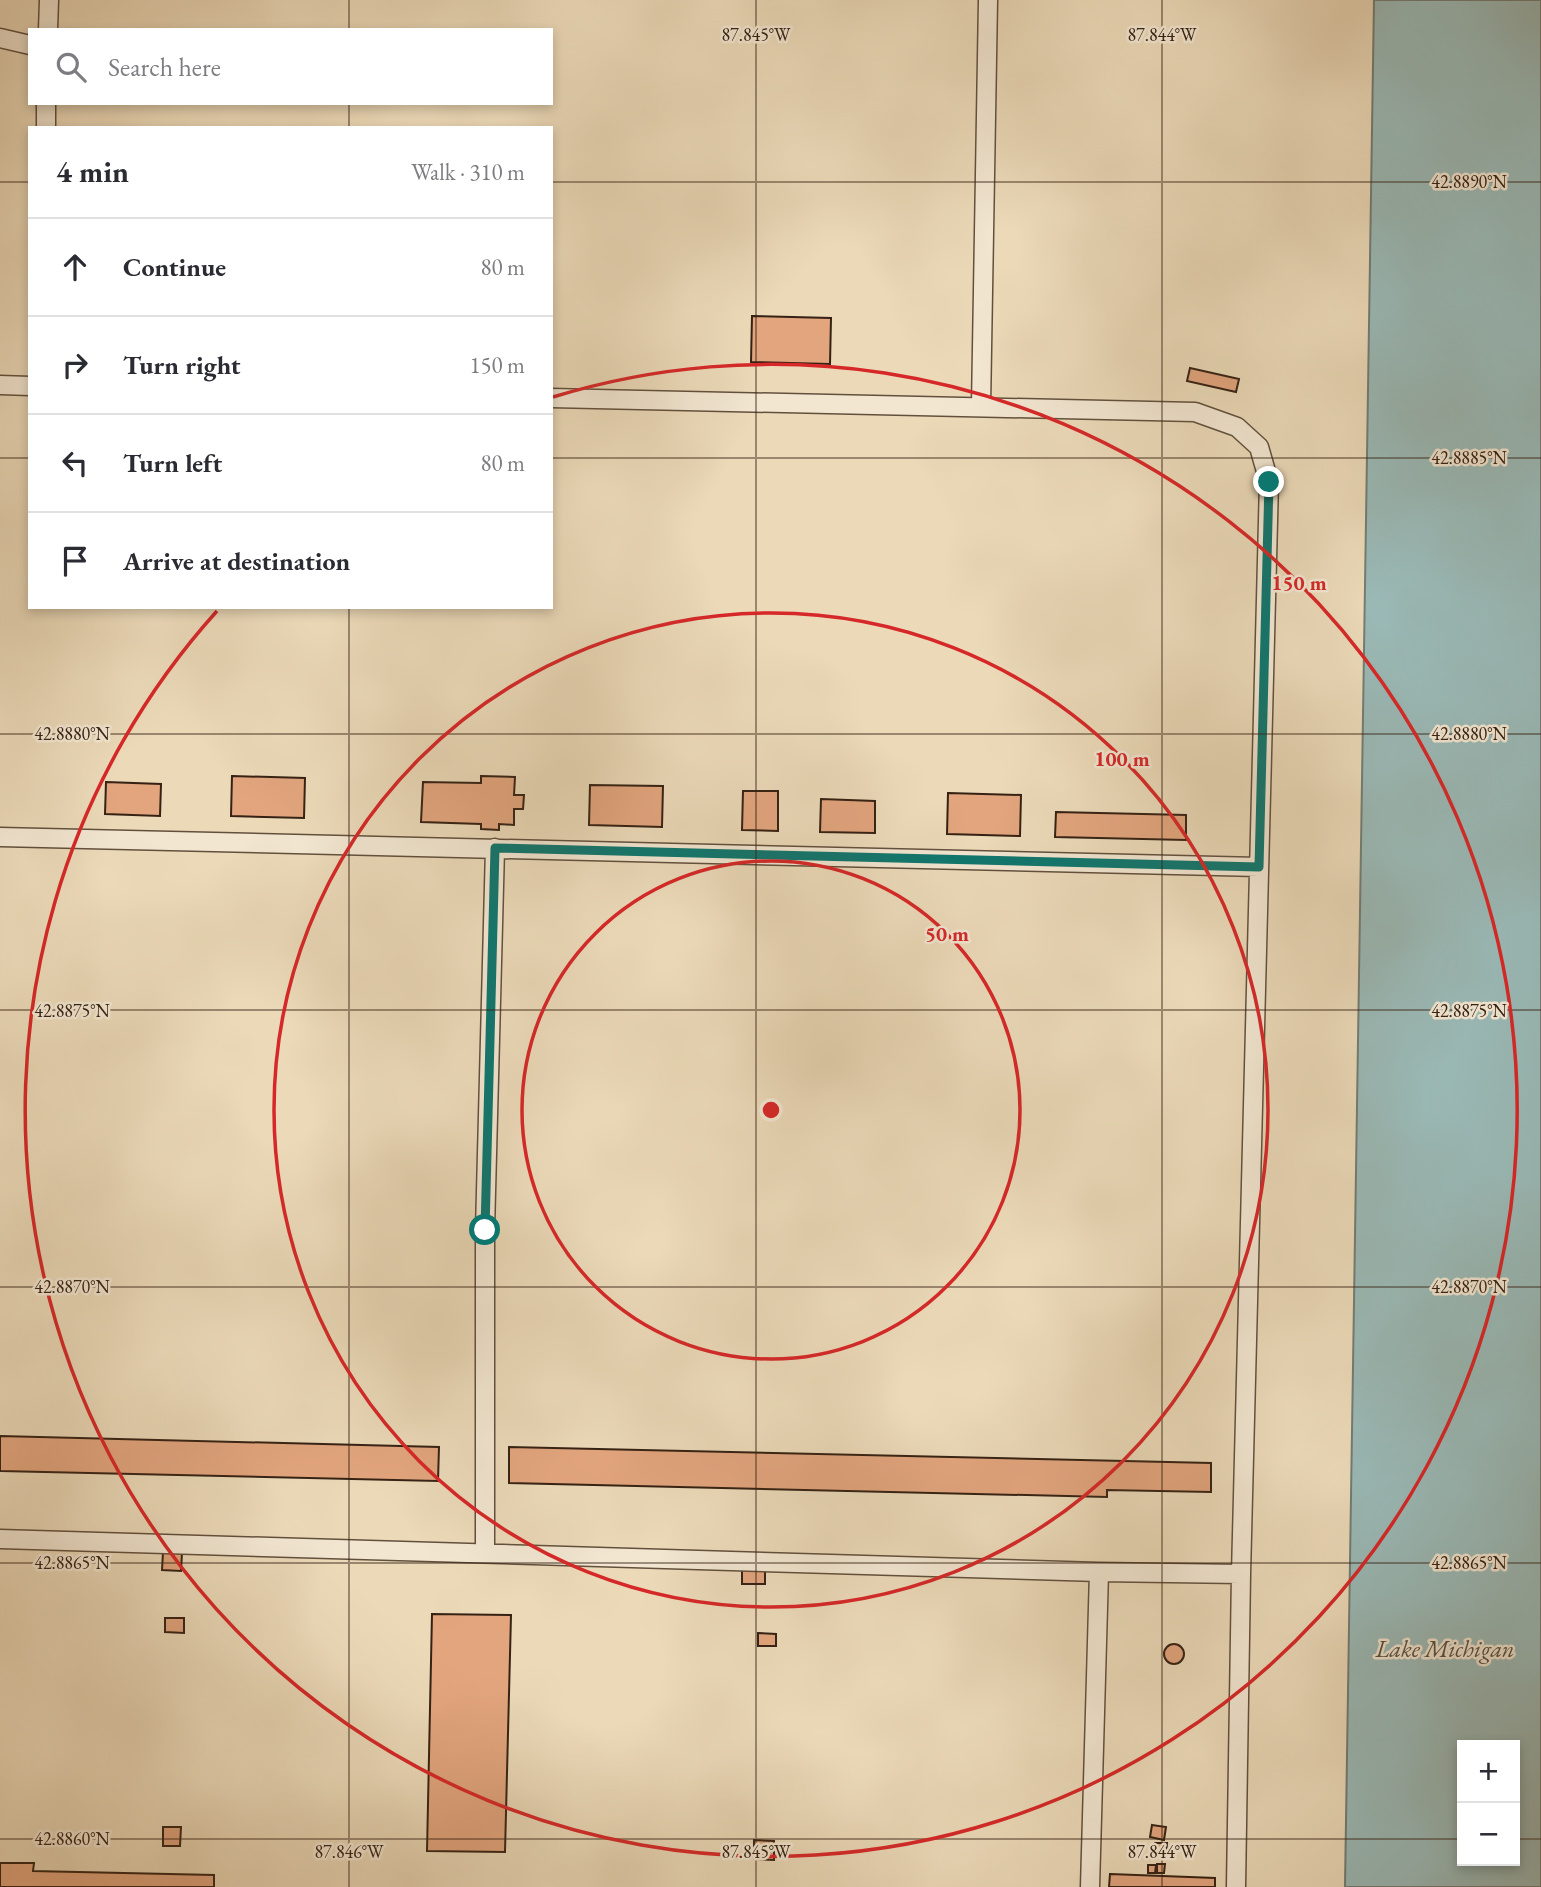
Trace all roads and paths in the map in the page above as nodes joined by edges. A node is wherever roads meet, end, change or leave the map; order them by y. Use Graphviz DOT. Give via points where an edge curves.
graph roads {
  1 [pos="49,0"];
  2 [pos="988,0"];
  3 [pos="48,28"];
  4 [pos="0,38"];
  5 [pos="28,45"];
  6 [pos="46,105"];
  7 [pos="46,126"];
  8 [pos="0,386"];
  9 [pos="28,386"];
  10 [pos="553,398"];
  11 [pos="981,407"];
  12 [pos="0,836"];
  13 [pos="495,848"];
  14 [pos="1259,867"];
  15 [pos="0,1539"];
  16 [pos="485,1553"];
  17 [pos="1099,1572"];
  18 [pos="1241,1574"];
  19 [pos="1090,1887"];
  20 [pos="1236,1887"];
  1 -- 3 [label="lane"];
  2 -- 11 [label="lane"];
  4 -- 5 [label="lane"];
  6 -- 7 [label="lane"];
  8 -- 9 [label="lane"];
  10 -- 11 [label="lane"];
  11 -- 14 [label="lane" via="1195,412 1237,427 1259,447 1269,482"];
  12 -- 13 [label="lane"];
  13 -- 14 [label="lane"];
  13 -- 16 [label="lane" via="485,1230"];
  14 -- 18 [label="lane"];
  15 -- 16 [label="lane"];
  16 -- 17 [label="lane"];
  17 -- 18 [label="lane"];
  17 -- 19 [label="lane"];
  18 -- 20 [label="lane"];
}
